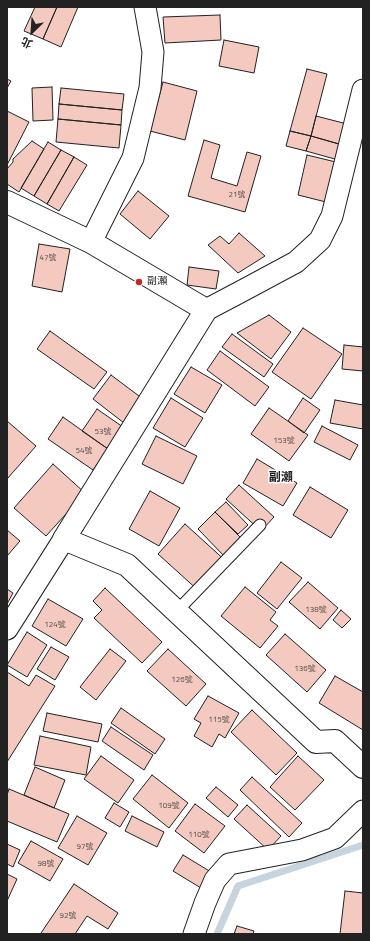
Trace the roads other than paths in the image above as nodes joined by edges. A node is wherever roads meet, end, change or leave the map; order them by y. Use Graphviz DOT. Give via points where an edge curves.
graph roads {
  1 [pos="145,7"];
  2 [pos="363,90"];
  3 [pos="7,202"];
  4 [pos="91,242"];
  5 [pos="206,310"];
  6 [pos="260,525"];
  7 [pos="64,540"];
  8 [pos="177,611"];
  9 [pos="7,629"];
  10 [pos="363,767"];
  11 [pos="363,811"];
  12 [pos="194,934"];
  1 -- 4 [label="street" via="153,52 150,88 133,158"];
  2 -- 5 [label="street" via="332,216 320,240 296,262"];
  3 -- 4 [label="street"];
  4 -- 5 [label="street"];
  5 -- 7 [label="street"];
  6 -- 8 [label="lane"];
  7 -- 8 [label="street" via="127,564"];
  7 -- 9 [label="street"];
  8 -- 10 [label="street" via="316,742 335,740"];
  11 -- 12 [label="street" via="335,838 302,850 229,864 215,880"];
}
